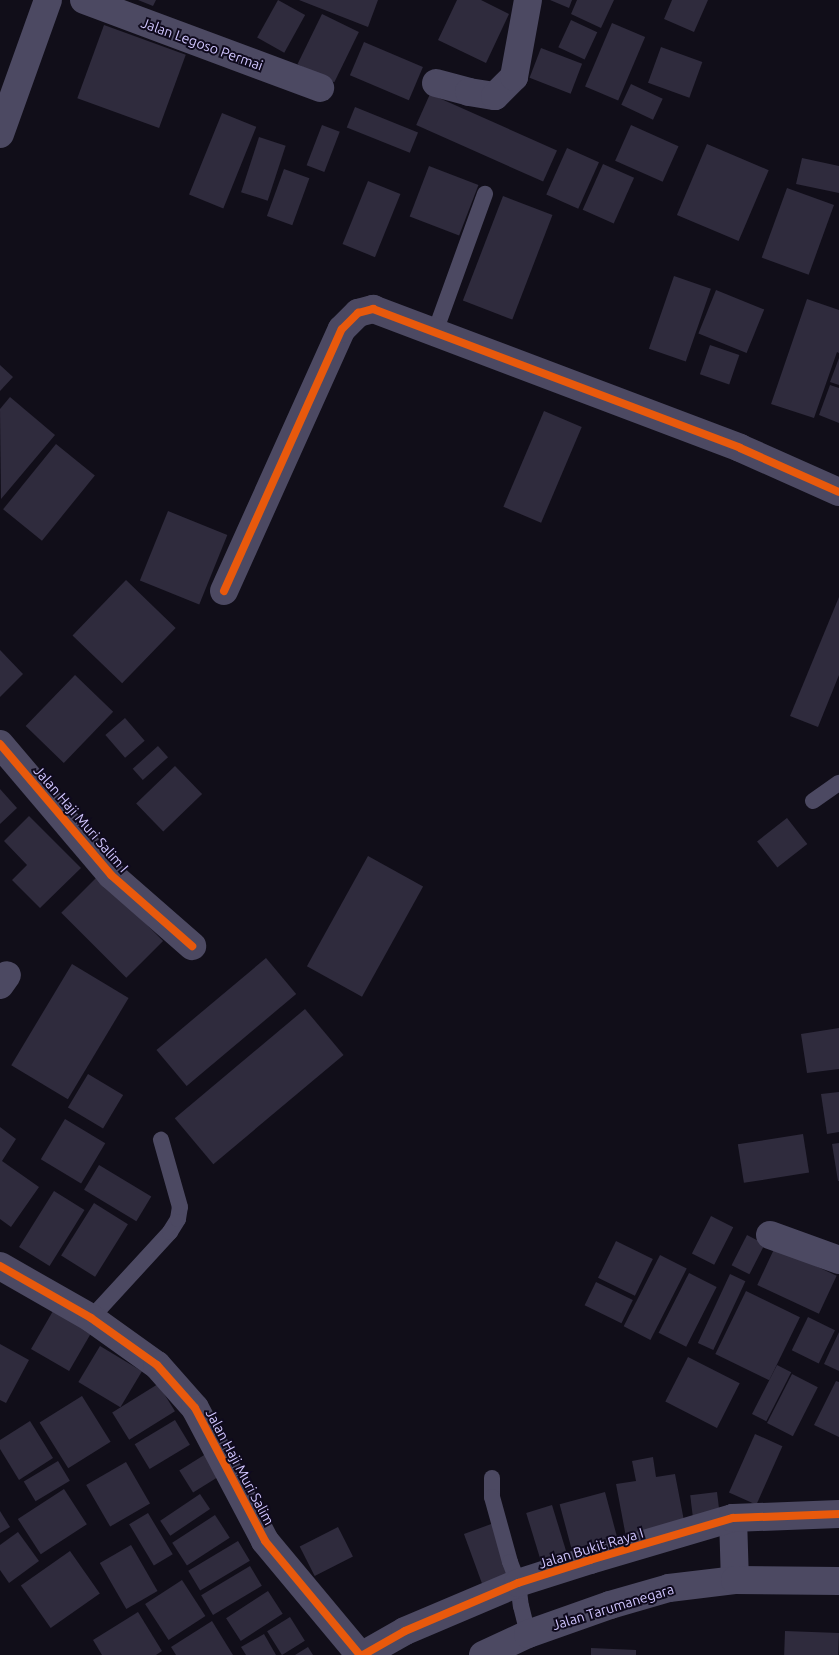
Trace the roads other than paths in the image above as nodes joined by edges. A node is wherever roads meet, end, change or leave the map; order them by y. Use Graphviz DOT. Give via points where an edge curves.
graph roads {
  1 [pos="48,0"];
  2 [pos="84,0"];
  3 [pos="528,0"];
  4 [pos="436,82"];
  5 [pos="320,88"];
  6 [pos="0,134"];
  7 [pos="486,194"];
  8 [pos="435,332"];
  9 [pos="839,492"];
  10 [pos="224,591"];
  11 [pos="0,744"];
  12 [pos="839,783"];
  13 [pos="813,801"];
  14 [pos="192,946"];
  15 [pos="161,1140"];
  16 [pos="770,1235"];
  17 [pos="839,1260"];
  18 [pos="0,1266"];
  19 [pos="91,1318"];
  20 [pos="492,1478"];
  21 [pos="839,1514"];
  22 [pos="734,1518"];
  23 [pos="735,1580"];
  24 [pos="839,1581"];
  25 [pos="519,1594"];
  26 [pos="527,1628"];
  27 [pos="362,1655"];
  28 [pos="483,1655"];
  1 -- 6 [label="street"];
  2 -- 5 [label="street, Jalan Legoso Permai"];
  3 -- 4 [label="street" via="514,77 495,96"];
  7 -- 8 [label="lane"];
  8 -- 9 [label="street" via="740,448"];
  8 -- 10 [label="street" via="373,309 358,313 342,328"];
  11 -- 14 [label="street, Jalan Haji Muri Salim I" via="111,875"];
  12 -- 13 [label="lane"];
  15 -- 19 [label="lane" via="180,1207 178,1219 170,1232"];
  16 -- 17 [label="street"];
  18 -- 19 [label="street, Jalan Haji Muri Salim"];
  19 -- 27 [label="street, Jalan Haji Muri Salim" via="157,1365 195,1408 265,1541"];
  20 -- 25 [label="lane" via="492,1497"];
  21 -- 22 [label="street, Jalan Bukit Raya I"];
  22 -- 23 [label="street"];
  22 -- 25 [label="street, Jalan Bukit Raya I"];
  23 -- 24 [label="street, Jalan Tarumanegara"];
  23 -- 26 [label="street, Jalan Tarumanegara" via="669,1588"];
  25 -- 26 [label="lane"];
  25 -- 27 [label="street, Jalan Bukit Raya I" via="405,1631"];
  26 -- 28 [label="street, Jalan Tarumanegara"];
}
